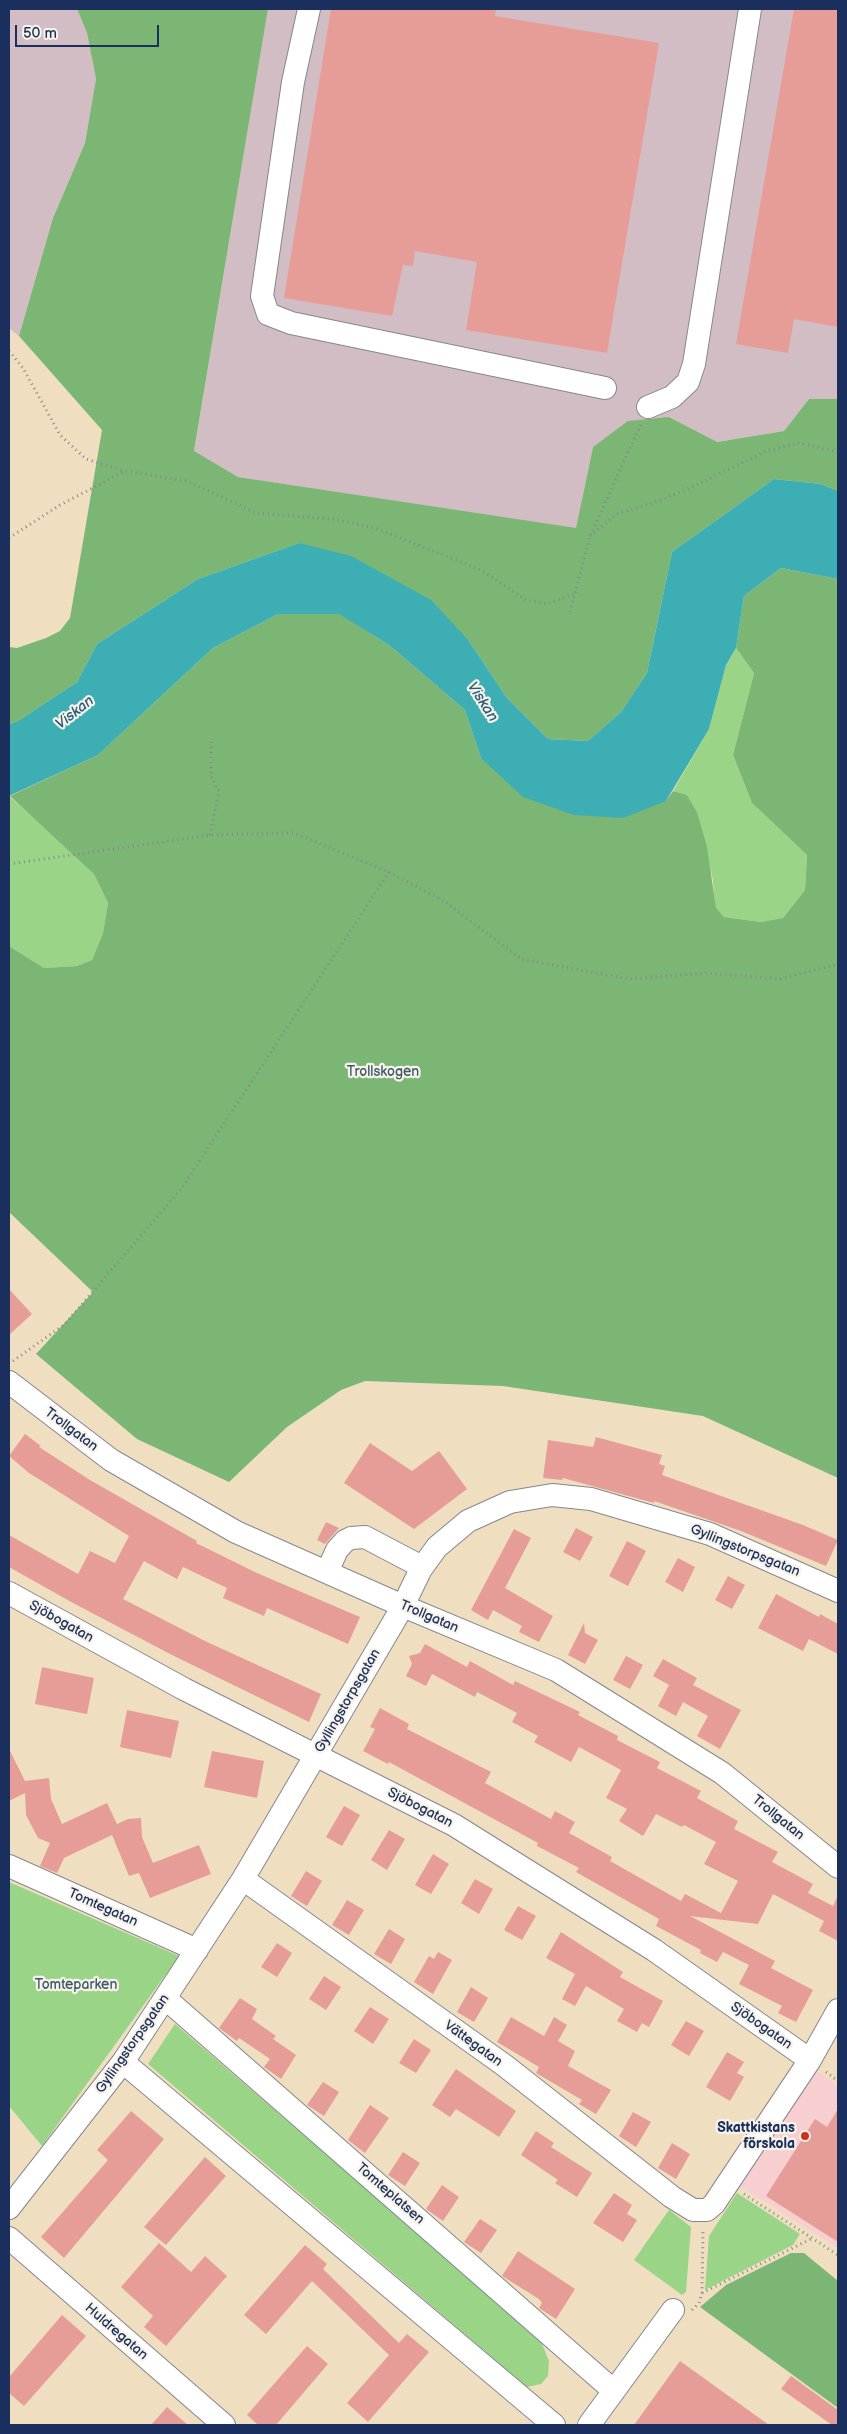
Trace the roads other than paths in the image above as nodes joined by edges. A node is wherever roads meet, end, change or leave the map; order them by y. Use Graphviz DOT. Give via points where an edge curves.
graph roads {
  1 [pos="309,9"];
  2 [pos="750,9"];
  3 [pos="605,388"];
  4 [pos="648,407"];
  5 [pos="9,1382"];
  6 [pos="422,1567"];
  7 [pos="327,1572"];
  8 [pos="838,1591"];
  9 [pos="9,1593"];
  10 [pos="403,1606"];
  11 [pos="317,1755"];
  12 [pos="9,1866"];
  13 [pos="838,1867"];
  14 [pos="243,1879"];
  15 [pos="197,1950"];
  16 [pos="165,1998"];
  17 [pos="838,2010"];
  18 [pos="810,2060"];
  19 [pos="122,2062"];
  20 [pos="9,2208"];
  21 [pos="9,2238"];
  22 [pos="673,2310"];
  23 [pos="614,2391"];
  24 [pos="540,2421"];
  25 [pos="224,2425"];
  26 [pos="589,2425"];
  1 -- 3 [label="street" via="293,82 263,287 262,296 268,314 291,323"];
  2 -- 4 [label="street" via="694,364 688,382 672,397"];
  5 -- 7 [label="street, Trollgatan" via="111,1460 236,1532"];
  6 -- 7 [label="street" via="365,1538 351,1538 337,1550"];
  6 -- 8 [label="street, Gyllingstorpsgatan" via="437,1547 468,1521 510,1502 552,1495 591,1499 710,1534"];
  6 -- 10 [label="street, Gyllingstorpsgatan"];
  7 -- 10 [label="street, Trollgatan"];
  9 -- 11 [label="street, Sjöbogatan" via="184,1689"];
  10 -- 11 [label="street, Gyllingstorpsgatan"];
  10 -- 13 [label="street, Trollgatan" via="556,1670 722,1772"];
  11 -- 14 [label="street, Gyllingstorpsgatan"];
  11 -- 18 [label="street, Sjöbogatan" via="454,1825 654,1950"];
  12 -- 15 [label="street, Tomtegatan"];
  14 -- 15 [label="street, Gyllingstorpsgatan"];
  14 -- 18 [label="street, Vättegatan" via="504,2066 693,2210 708,2210 714,2204"];
  15 -- 16 [label="street, Gyllingstorpsgatan"];
  16 -- 19 [label="street, Gyllingstorpsgatan"];
  16 -- 23 [label="street, Tomteplatsen"];
  17 -- 18 [label="street"];
  19 -- 20 [label="street, Gyllingstorpsgatan"];
  19 -- 24 [label="street"];
  21 -- 25 [label="street, Huldregatan"];
  22 -- 23 [label="street"];
  23 -- 26 [label="street"];
}
